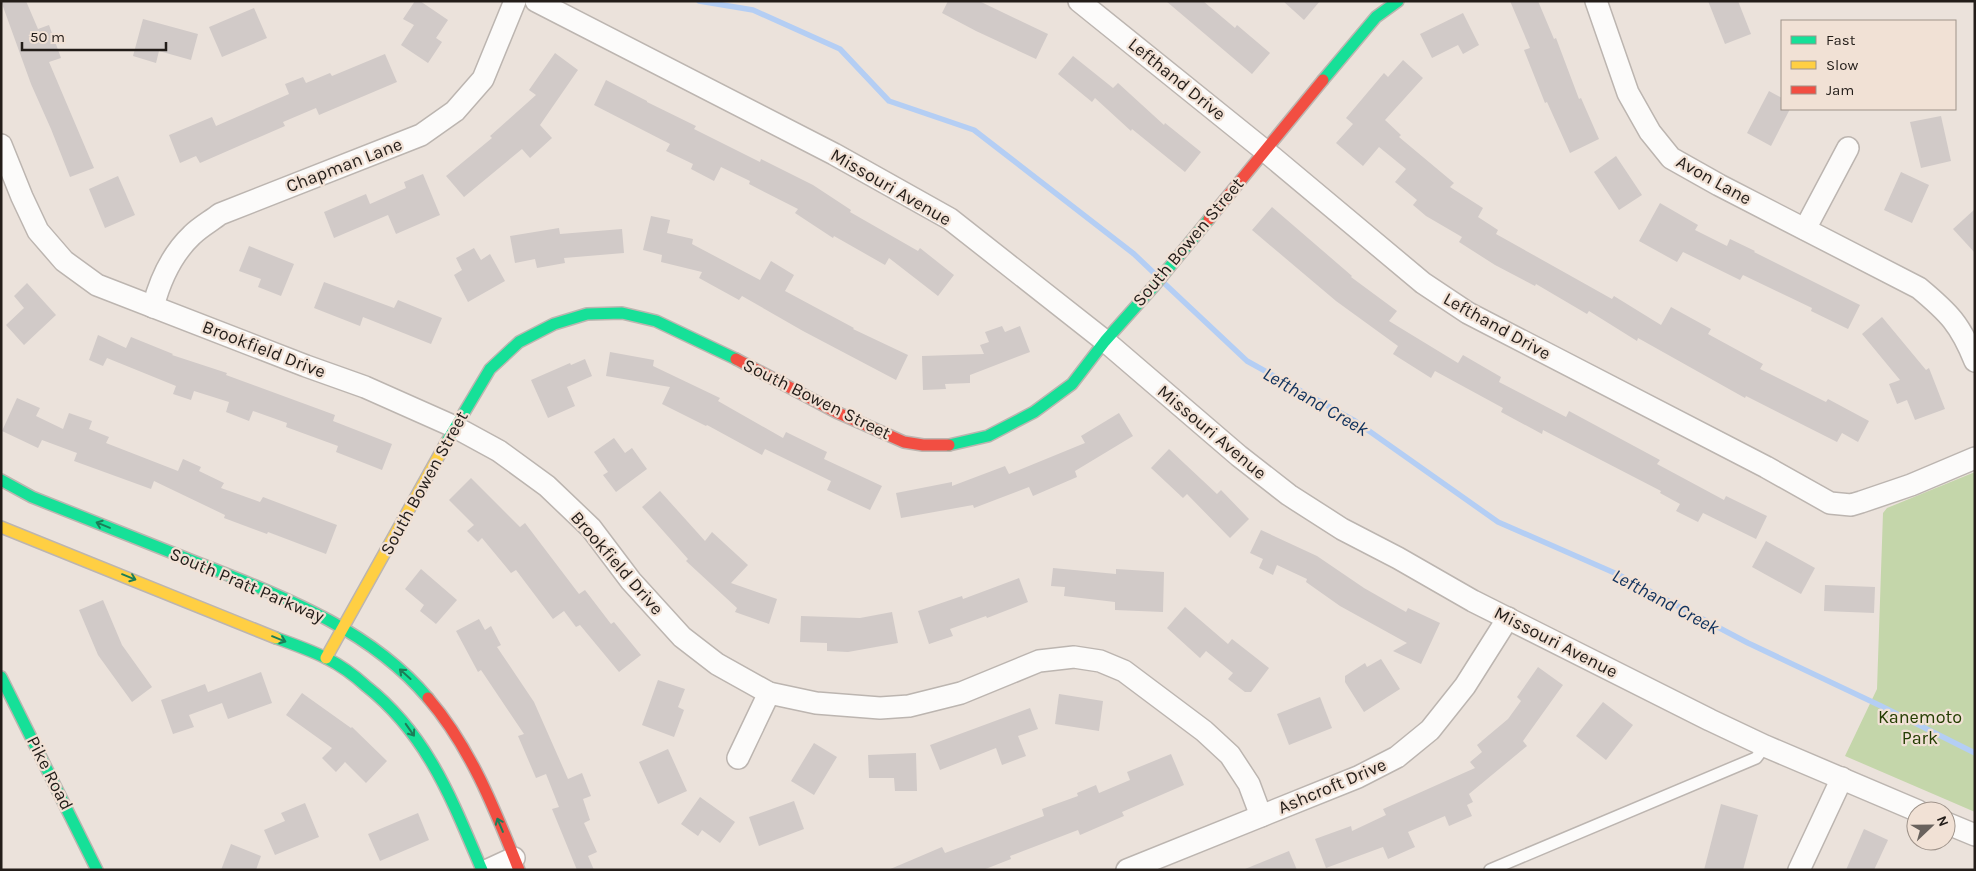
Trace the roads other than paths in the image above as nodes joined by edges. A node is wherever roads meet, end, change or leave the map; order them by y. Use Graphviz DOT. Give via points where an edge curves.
graph roads {
  1 [pos="515,1"];
  2 [pos="536,1"];
  3 [pos="1079,1"];
  4 [pos="1398,1"];
  5 [pos="1596,1"];
  6 [pos="1,146"];
  7 [pos="1848,148"];
  8 [pos="1264,150"];
  9 [pos="1805,229"];
  10 [pos="153,307"];
  11 [pos="1105,340"];
  12 [pos="1975,361"];
  13 [pos="455,427"];
  14 [pos="1975,458"];
  15 [pos="1,480"];
  16 [pos="10,497"];
  17 [pos="32,497"];
  18 [pos="1,528"];
  19 [pos="27,536"];
  20 [pos="7,540"];
  21 [pos="1508,618"];
  22 [pos="343,628"];
  23 [pos="326,658"];
  24 [pos="2,674"];
  25 [pos="769,693"];
  26 [pos="1765,746"];
  27 [pos="738,758"];
  28 [pos="1842,778"];
  29 [pos="1906,806"];
  30 [pos="1261,816"];
  31 [pos="1956,827"];
  32 [pos="1975,835"];
  33 [pos="516,864"];
  34 [pos="97,870"];
  35 [pos="482,870"];
  36 [pos="488,870"];
  37 [pos="1127,870"];
  38 [pos="1490,870"];
  39 [pos="1799,870"];
  1 -- 10 [label="street, Chapman Lane" via="483,79 455,111 421,135 220,214 192,235 171,261"];
  2 -- 11 [label="street, Missouri Avenue" via="834,154 950,219"];
  3 -- 8 [label="street, Lefthand Drive"];
  4 -- 8 [label="street, South Bowen Street" via="1376,17"];
  5 -- 9 [label="street, Avon Lane" via="1628,94 1650,132 1671,158"];
  6 -- 10 [label="street, Brookfield Drive" via="38,231 64,261 97,285"];
  7 -- 9 [label="street"];
  8 -- 11 [label="street, South Bowen Street" via="1154,286"];
  8 -- 14 [label="street, Lefthand Drive" via="1423,283 1468,313 1830,502 1851,505 1861,502"];
  9 -- 12 [label="street, Avon Lane" via="1918,288 1945,310 1964,336"];
  10 -- 13 [label="street, Brookfield Drive" via="364,386"];
  11 -- 13 [label="street, South Bowen Street" via="1072,384 1034,412 988,436 951,445 923,445 904,442 836,412 656,321 622,313 587,314 554,324 519,342 490,369"];
  11 -- 21 [label="street, Missouri Avenue" via="1289,495 1342,529"];
  13 -- 22 [label="street, South Bowen Street"];
  13 -- 25 [label="street, Brookfield Drive" via="499,451 547,486 591,528 682,637 717,664"];
  15 -- 17 [label="street, South Pratt Parkway"];
  16 -- 17 [label="street, South Pratt Parkway"];
  22 -- 17 [label="street, South Pratt Parkway, one-way" via="281,596"];
  18 -- 19 [label="street, South Pratt Parkway"];
  19 -- 20 [label="street"];
  19 -- 23 [label="street, South Pratt Parkway, one-way"];
  21 -- 26 [label="street, Missouri Avenue"];
  21 -- 30 [label="street, Ashcroft Drive" via="1465,686 1430,730 1397,757 1358,778"];
  22 -- 23 [label="street, South Bowen Street"];
  33 -- 22 [label="street, South Pratt Parkway, one-way" via="472,761 439,711 409,677 375,648"];
  23 -- 35 [label="street, South Pratt Parkway, one-way" via="376,693 405,722 436,767"];
  24 -- 34 [label="street, Pike Road"];
  25 -- 27 [label="street"];
  25 -- 30 [label="street, Brookfield Drive" via="816,703 880,708 909,706 961,693 1038,661 1074,657 1100,661 1124,671 1204,731 1230,755 1249,784"];
  26 -- 28 [label="street, Missouri Avenue"];
  26 -- 38 [label="lane" via="1756,758"];
  28 -- 29 [label="street, Missouri Avenue"];
  28 -- 39 [label="street"];
  30 -- 37 [label="street, Ashcroft Drive"];
  31 -- 32 [label="street"];
  33 -- 36 [label="street"];
}
